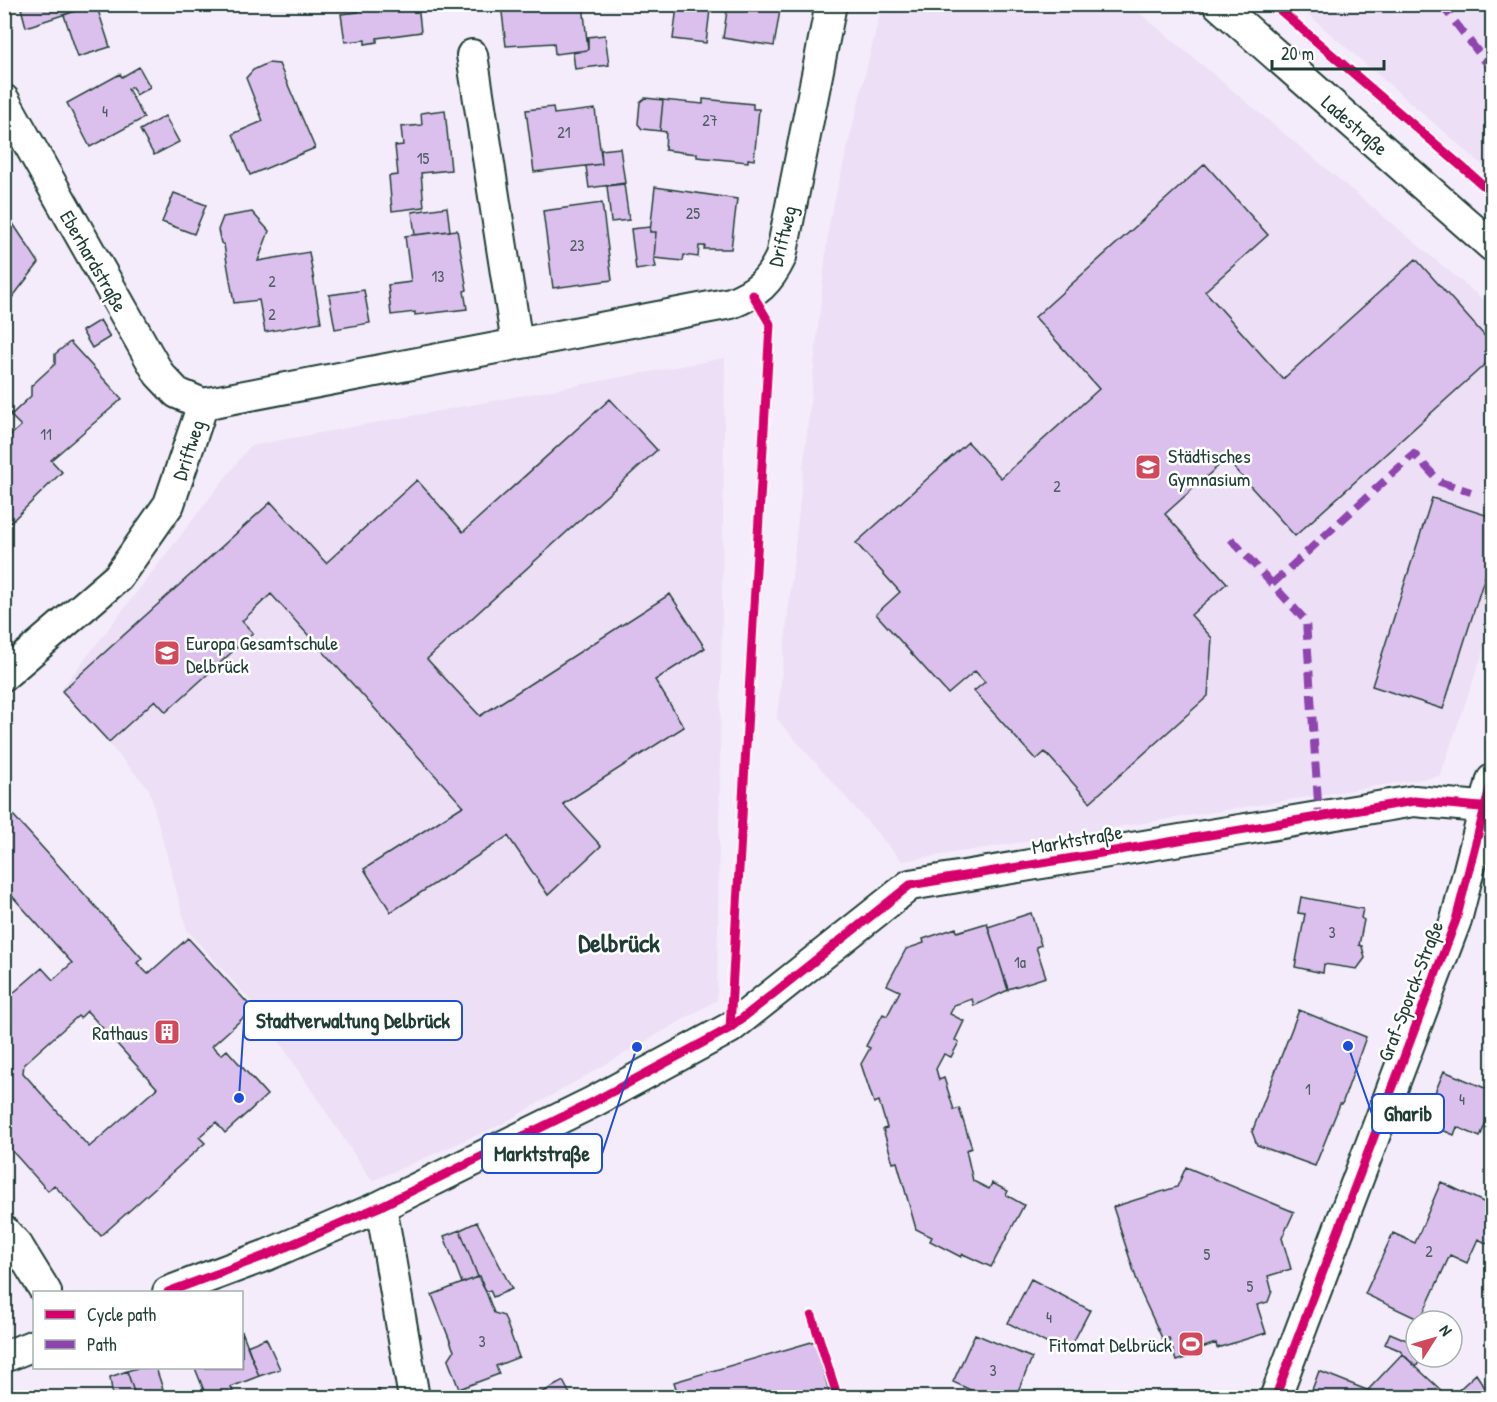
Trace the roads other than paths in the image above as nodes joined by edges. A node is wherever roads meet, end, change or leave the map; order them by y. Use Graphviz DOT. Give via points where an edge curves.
graph roads {
  1 [pos="831,4"];
  2 [pos="1218,4"];
  3 [pos="472,55"];
  4 [pos="7,111"];
  5 [pos="1492,246"];
  6 [pos="517,344"];
  7 [pos="203,404"];
  8 [pos="4,675"];
  9 [pos="1490,798"];
  10 [pos="381,1206"];
  11 [pos="4,1231"];
  12 [pos="45,1291"];
  13 [pos="173,1291"];
  14 [pos="33,1345"];
  15 [pos="4,1357"];
  16 [pos="414,1398"];
  17 [pos="1275,1398"];
  1 -- 6 [label="street, Driftweg" via="780,257 771,278 753,295 731,303"];
  2 -- 5 [label="street, Ladestraße"];
  3 -- 6 [label="street"];
  4 -- 7 [label="street, Eberhardstraße" via="159,374 177,393"];
  6 -- 7 [label="street, Driftweg"];
  7 -- 8 [label="street, Driftweg" via="170,504 118,577"];
  9 -- 10 [label="street, Marktstraße" via="1414,801 910,885 730,1028 594,1102"];
  9 -- 17 [label="street, Graf-Sporck-Straße" via="1456,921"];
  10 -- 13 [label="street, Marktstraße"];
  10 -- 16 [label="street"];
  11 -- 12 [label="street"];
  14 -- 15 [label="street"];
}
